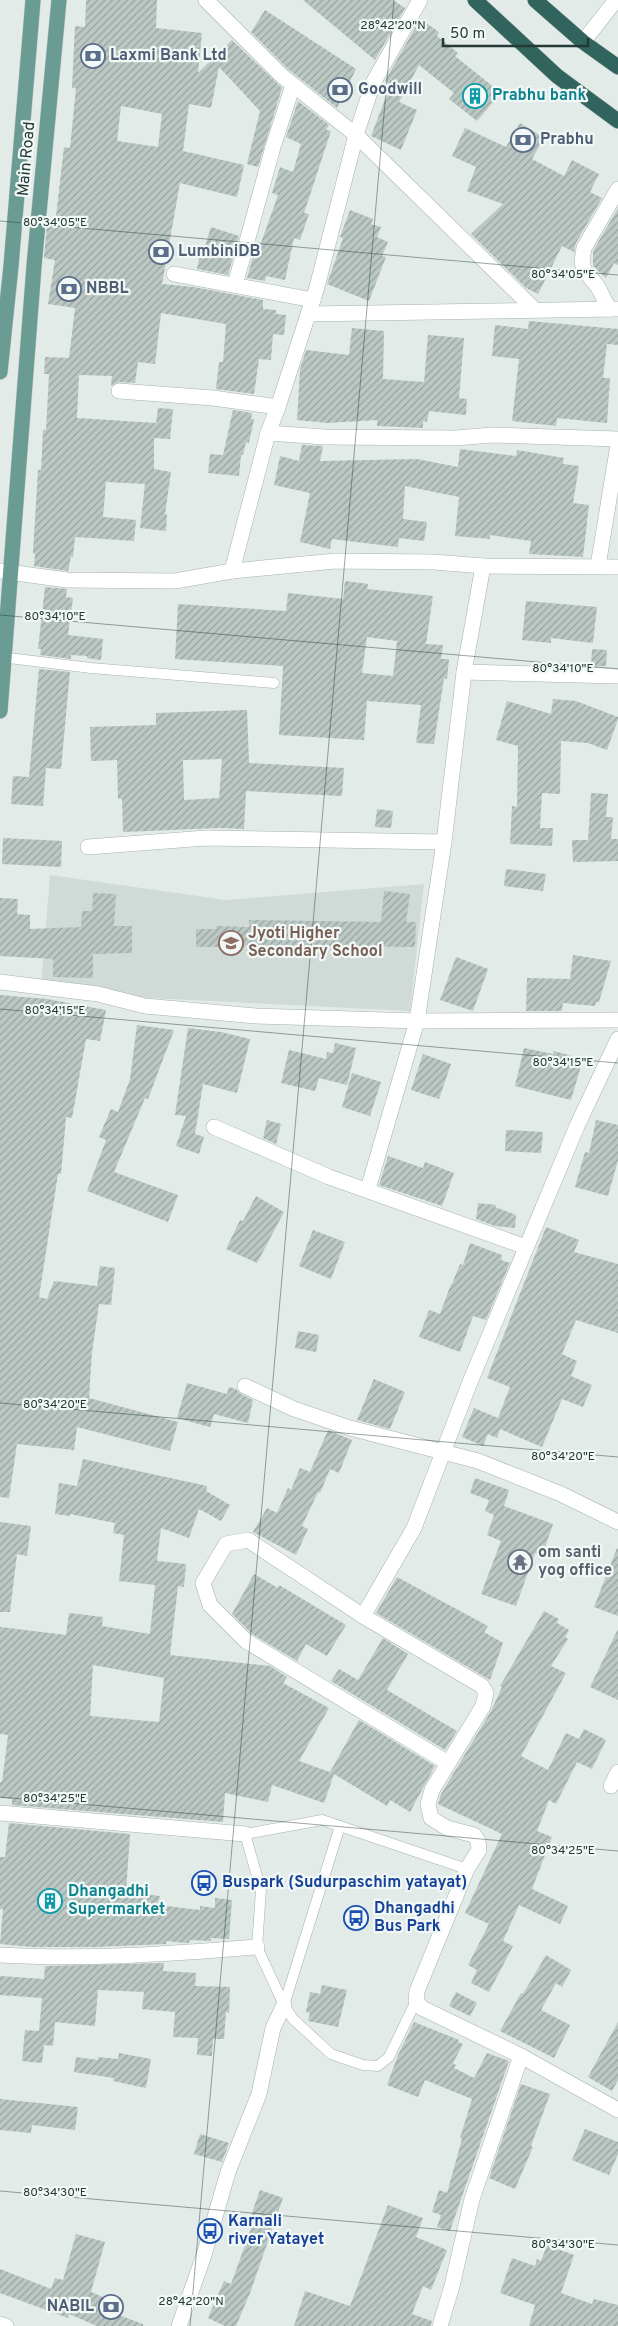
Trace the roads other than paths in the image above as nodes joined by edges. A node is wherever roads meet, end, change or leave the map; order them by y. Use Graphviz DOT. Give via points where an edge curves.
graph roads {
  1 [pos="33,0"];
  2 [pos="59,0"];
  3 [pos="206,0"];
  4 [pos="420,0"];
  5 [pos="475,0"];
  6 [pos="535,0"];
  7 [pos="616,0"];
  8 [pos="583,42"];
  9 [pos="618,67"];
  10 [pos="292,85"];
  11 [pos="618,121"];
  12 [pos="356,135"];
  13 [pos="618,189"];
  14 [pos="6,266"];
  15 [pos="174,274"];
  16 [pos="236,285"];
  17 [pos="313,300"];
  18 [pos="614,309"];
  19 [pos="535,310"];
  20 [pos="308,314"];
  21 [pos="0,372"];
  22 [pos="119,391"];
  23 [pos="278,408"];
  24 [pos="268,433"];
  25 [pos="618,439"];
  26 [pos="618,445"];
  27 [pos="483,566"];
  28 [pos="598,566"];
  29 [pos="618,567"];
  30 [pos="232,571"];
  31 [pos="5,572"];
  32 [pos="2,657"];
  33 [pos="464,672"];
  34 [pos="618,676"];
  35 [pos="274,683"];
  36 [pos="0,711"];
  37 [pos="444,842"];
  38 [pos="88,847"];
  39 [pos="0,982"];
  40 [pos="618,1020"];
  41 [pos="417,1022"];
  42 [pos="618,1039"];
  43 [pos="214,1127"];
  44 [pos="368,1189"];
  45 [pos="526,1247"];
  46 [pos="245,1386"];
  47 [pos="444,1452"];
  48 [pos="618,1522"];
  49 [pos="363,1616"];
  50 [pos="448,1763"];
  51 [pos="618,1772"];
  52 [pos="612,1786"];
  53 [pos="0,1813"];
  54 [pos="340,1826"];
  55 [pos="245,1834"];
  56 [pos="468,1869"];
  57 [pos="257,1947"];
  58 [pos="0,1955"];
  59 [pos="416,2001"];
  60 [pos="284,2005"];
  61 [pos="521,2056"];
  62 [pos="618,2110"];
  63 [pos="0,2324"];
  64 [pos="6,2326"];
  65 [pos="179,2326"];
  66 [pos="440,2326"];
  1 -- 14 [label="main road, Main Road"];
  2 -- 31 [label="main road, Main Road"];
  3 -- 10 [label="street"];
  4 -- 12 [label="street" via="374,82"];
  5 -- 11 [label="highway" via="557,76"];
  6 -- 8 [label="highway"];
  7 -- 8 [label="street"];
  8 -- 9 [label="highway"];
  10 -- 12 [label="street"];
  10 -- 16 [label="street"];
  12 -- 17 [label="street"];
  12 -- 19 [label="street"];
  13 -- 18 [label="street" via="584,248 582,261 584,270"];
  14 -- 21 [label="main road, Main Road"];
  15 -- 16 [label="street"];
  16 -- 17 [label="street"];
  17 -- 20 [label="street"];
  18 -- 19 [label="street"];
  19 -- 20 [label="street"];
  20 -- 23 [label="street"];
  22 -- 23 [label="street" via="213,398"];
  23 -- 24 [label="street"];
  24 -- 25 [label="street" via="326,437 456,438 492,435"];
  24 -- 30 [label="street"];
  26 -- 28 [label="street"];
  27 -- 28 [label="street"];
  27 -- 30 [label="street" via="335,560"];
  27 -- 33 [label="street"];
  28 -- 29 [label="street"];
  30 -- 31 [label="street" via="175,581 67,580"];
  31 -- 32 [label="main road, Main Road"];
  32 -- 35 [label="lane"];
  32 -- 36 [label="main road, Main Road"];
  33 -- 34 [label="street"];
  33 -- 37 [label="street"];
  37 -- 38 [label="street" via="206,838"];
  37 -- 41 [label="street"];
  39 -- 41 [label="street" via="98,994 145,1006 256,1016"];
  40 -- 41 [label="street"];
  41 -- 44 [label="street"];
  42 -- 45 [label="street"];
  43 -- 44 [label="street" via="329,1177"];
  44 -- 45 [label="street"];
  45 -- 47 [label="street"];
  46 -- 47 [label="street" via="350,1428"];
  47 -- 48 [label="street" via="478,1461 560,1494"];
  47 -- 49 [label="street" via="414,1528"];
  49 -- 50 [label="street" via="482,1686 486,1693 483,1706"];
  49 -- 50 [label="street" via="248,1540 226,1544 203,1582 210,1605 246,1641"];
  50 -- 56 [label="street" via="432,1790 428,1804 431,1818 447,1828 474,1835 479,1850"];
  51 -- 52 [label="street"];
  53 -- 55 [label="street"];
  54 -- 55 [label="lane" via="322,1820"];
  54 -- 56 [label="lane"];
  54 -- 60 [label="lane"];
  55 -- 57 [label="lane" via="261,1890"];
  56 -- 59 [label="street" via="417,1991"];
  57 -- 58 [label="street" via="150,1956 45,1958"];
  57 -- 60 [label="lane"];
  59 -- 60 [label="lane" via="389,2058 378,2066 331,2054 293,2019"];
  59 -- 61 [label="street" via="422,2008"];
  60 -- 65 [label="street" via="273,2028 259,2094 228,2172"];
  61 -- 62 [label="street"];
  61 -- 66 [label="street" via="472,2200"];
  63 -- 64 [label="street"];
}
